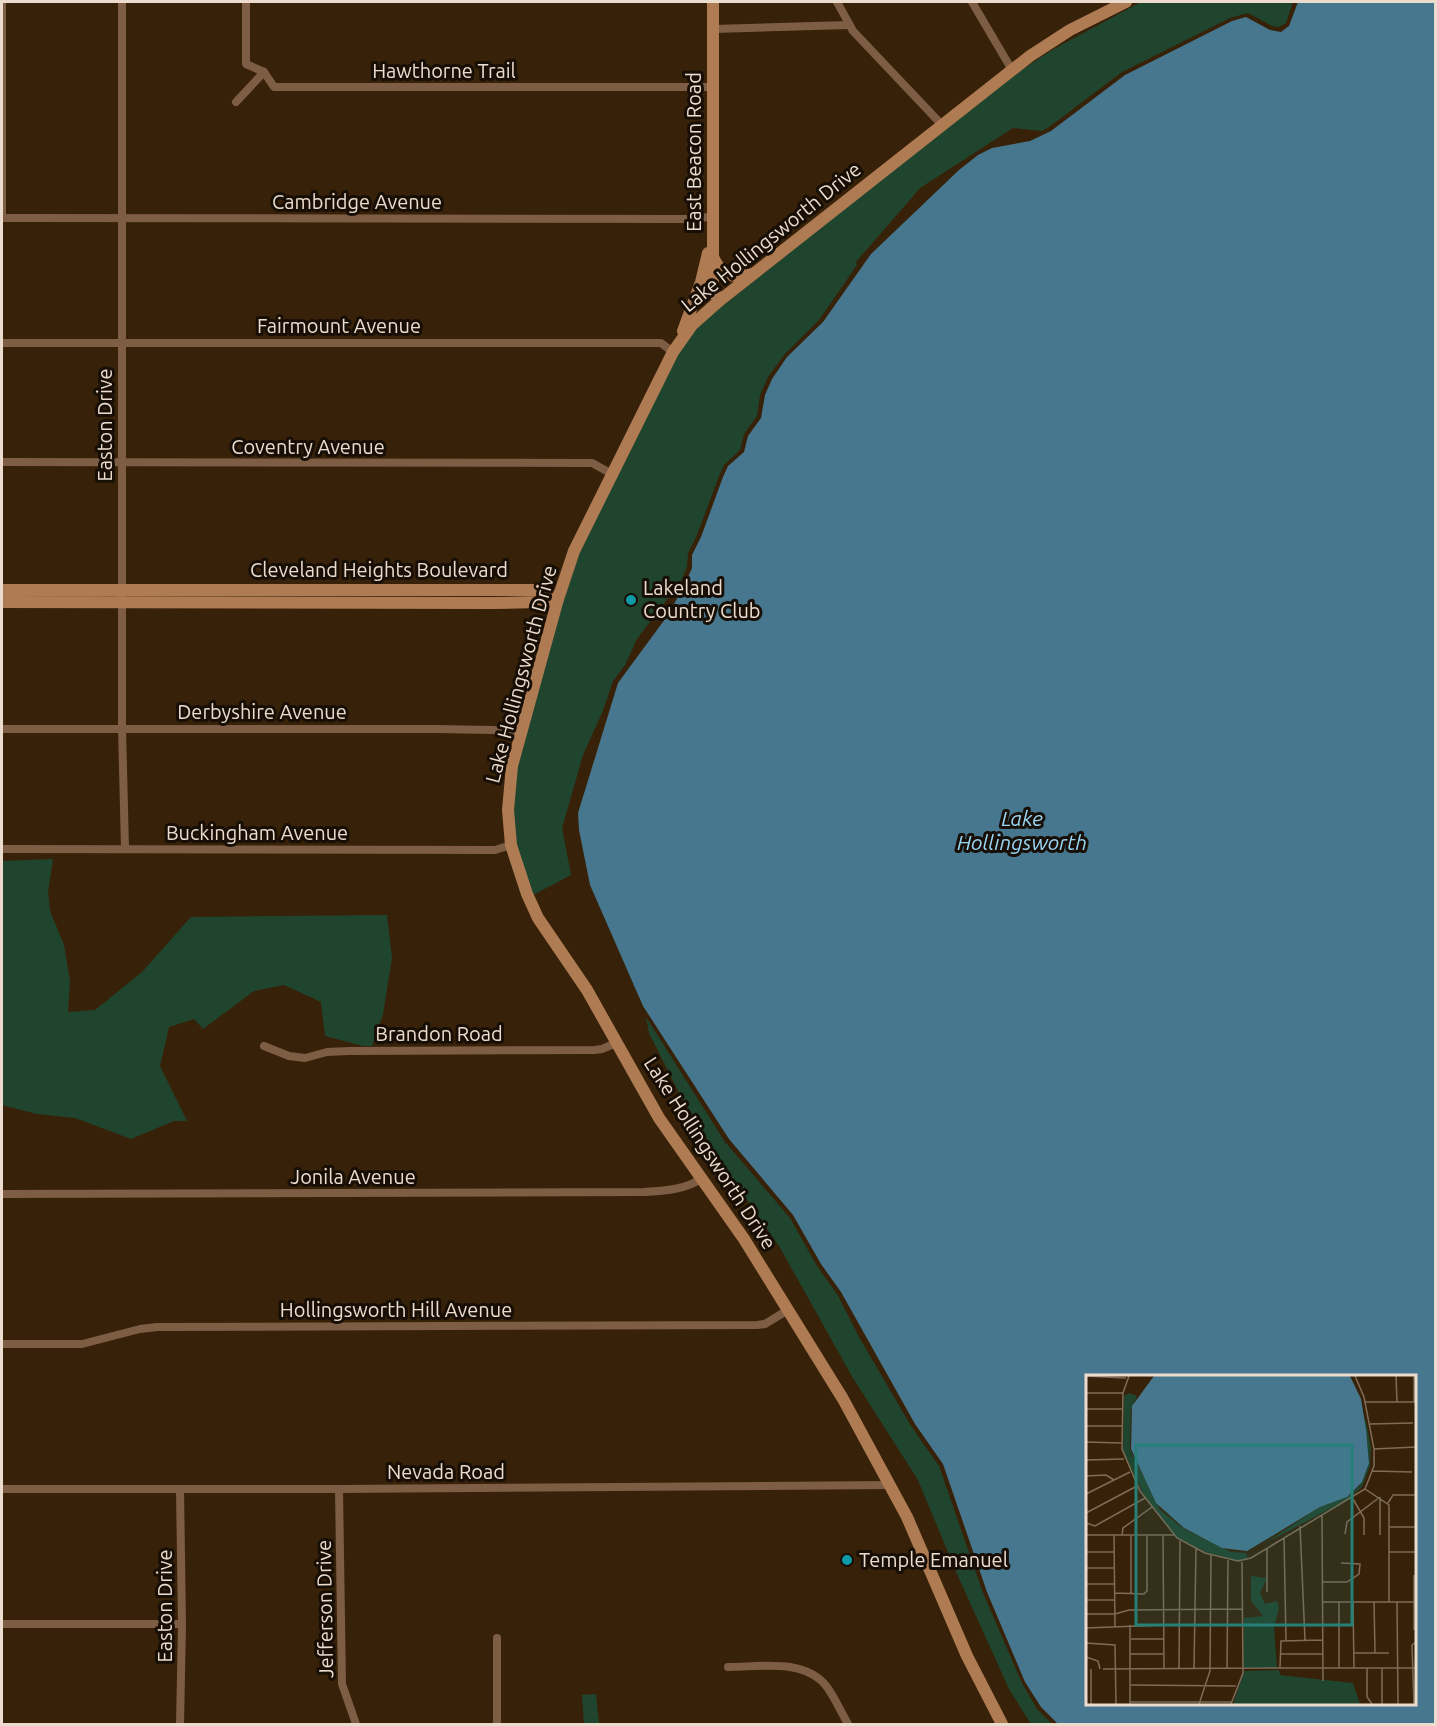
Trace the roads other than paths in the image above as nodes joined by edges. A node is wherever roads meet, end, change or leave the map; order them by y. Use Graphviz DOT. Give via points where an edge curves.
graph roads {
  1 [pos="2,2"];
  2 [pos="122,2"];
  3 [pos="246,2"];
  4 [pos="713,2"];
  5 [pos="837,2"];
  6 [pos="972,2"];
  7 [pos="1126,2"];
  8 [pos="1111,5"];
  9 [pos="849,25"];
  10 [pos="714,29"];
  11 [pos="1012,70"];
  12 [pos="264,72"];
  13 [pos="714,87"];
  14 [pos="236,102"];
  15 [pos="943,126"];
  16 [pos="713,216"];
  17 [pos="2,218"];
  18 [pos="122,219"];
  19 [pos="713,241"];
  20 [pos="713,256"];
  21 [pos="753,274"];
  22 [pos="719,301"];
  23 [pos="121,342"];
  24 [pos="2,343"];
  25 [pos="675,350"];
  26 [pos="2,462"];
  27 [pos="121,462"];
  28 [pos="612,474"];
  29 [pos="2,590"];
  30 [pos="122,596"];
  31 [pos="558,599"];
  32 [pos="2,602"];
  33 [pos="122,728"];
  34 [pos="2,729"];
  35 [pos="521,734"];
  36 [pos="511,845"];
  37 [pos="124,848"];
  38 [pos="2,849"];
  39 [pos="616,1043"];
  40 [pos="264,1046"];
  41 [pos="702,1178"];
  42 [pos="2,1194"];
  43 [pos="788,1310"];
  44 [pos="2,1344"];
  45 [pos="890,1485"];
  46 [pos="2,1489"];
  47 [pos="180,1489"];
  48 [pos="339,1489"];
  49 [pos="2,1624"];
  50 [pos="182,1624"];
  51 [pos="497,1638"];
  52 [pos="728,1667"];
  53 [pos="180,1725"];
  54 [pos="356,1725"];
  55 [pos="497,1725"];
  56 [pos="848,1725"];
  57 [pos="1002,1725"];
  1 -- 17 [label="street"];
  2 -- 18 [label="street, Easton Drive"];
  3 -- 12 [label="street, Hawthorne Trail" via="246,64"];
  4 -- 10 [label="street, East Beacon Road"];
  5 -- 9 [label="street"];
  6 -- 11 [label="street"];
  7 -- 8 [label="street, Lake Hollingsworth Drive"];
  8 -- 11 [label="street, Lake Hollingsworth Drive"];
  9 -- 10 [label="street"];
  9 -- 15 [label="street"];
  10 -- 13 [label="street, East Beacon Road"];
  11 -- 15 [label="street, Lake Hollingsworth Drive"];
  12 -- 13 [label="street, Hawthorne Trail" via="274,87"];
  12 -- 14 [label="street"];
  13 -- 16 [label="street, East Beacon Road"];
  15 -- 21 [label="street, Lake Hollingsworth Drive"];
  16 -- 18 [label="street, Cambridge Avenue"];
  16 -- 19 [label="street, East Beacon Road"];
  17 -- 18 [label="street, Cambridge Avenue"];
  18 -- 23 [label="street, Easton Drive"];
  19 -- 20 [label="street, East Beacon Road"];
  19 -- 25 [label="street"];
  20 -- 21 [label="street" via="718,267 732,276"];
  20 -- 22 [label="street, East Beacon Road" via="713,290"];
  21 -- 22 [label="street, Lake Hollingsworth Drive"];
  22 -- 25 [label="street, Lake Hollingsworth Drive" via="692,325"];
  23 -- 24 [label="street, Fairmount Avenue"];
  23 -- 25 [label="street, Fairmount Avenue" via="660,343"];
  23 -- 27 [label="street, Easton Drive"];
  25 -- 28 [label="street, Lake Hollingsworth Drive"];
  26 -- 27 [label="street, Coventry Avenue"];
  27 -- 28 [label="street, Coventry Avenue" via="592,463"];
  27 -- 30 [label="street, Easton Drive"];
  28 -- 31 [label="street, Lake Hollingsworth Drive" via="574,551"];
  29 -- 30 [label="street, Cleveland Heights Boulevard"];
  30 -- 31 [label="street, Cleveland Heights Boulevard" via="341,596 542,590"];
  30 -- 32 [label="street, Cleveland Heights Boulevard"];
  30 -- 33 [label="street, Easton Drive"];
  31 -- 35 [label="street, Lake Hollingsworth Drive"];
  33 -- 34 [label="street, Derbyshire Avenue"];
  33 -- 35 [label="street, Derbyshire Avenue" via="493,729"];
  33 -- 37 [label="street, Easton Drive"];
  35 -- 36 [label="street, Lake Hollingsworth Drive" via="509,792"];
  36 -- 37 [label="street, Buckingham Avenue" via="495,850"];
  36 -- 39 [label="street, Lake Hollingsworth Drive" via="538,918 587,990"];
  37 -- 38 [label="street, Buckingham Avenue"];
  39 -- 40 [label="street, Brandon Road" via="594,1050 349,1051 305,1058"];
  39 -- 41 [label="street, Lake Hollingsworth Drive" via="660,1118"];
  41 -- 42 [label="street, Jonila Avenue" via="676,1189 643,1192"];
  41 -- 43 [label="street, Lake Hollingsworth Drive"];
  43 -- 44 [label="street, Hollingsworth Hill Avenue" via="757,1325 157,1327 82,1344"];
  43 -- 45 [label="street, Lake Hollingsworth Drive"];
  45 -- 48 [label="street, Nevada Road"];
  45 -- 57 [label="street, Lake Hollingsworth Drive"];
  46 -- 47 [label="street, Nevada Road"];
  47 -- 48 [label="street, Nevada Road"];
  47 -- 50 [label="street, Easton Drive"];
  48 -- 54 [label="street, Jefferson Drive" via="342,1684"];
  49 -- 50 [label="street"];
  50 -- 53 [label="street, Easton Drive"];
  51 -- 55 [label="street"];
  52 -- 56 [label="street" via="790,1667 814,1674 832,1694"];
}
